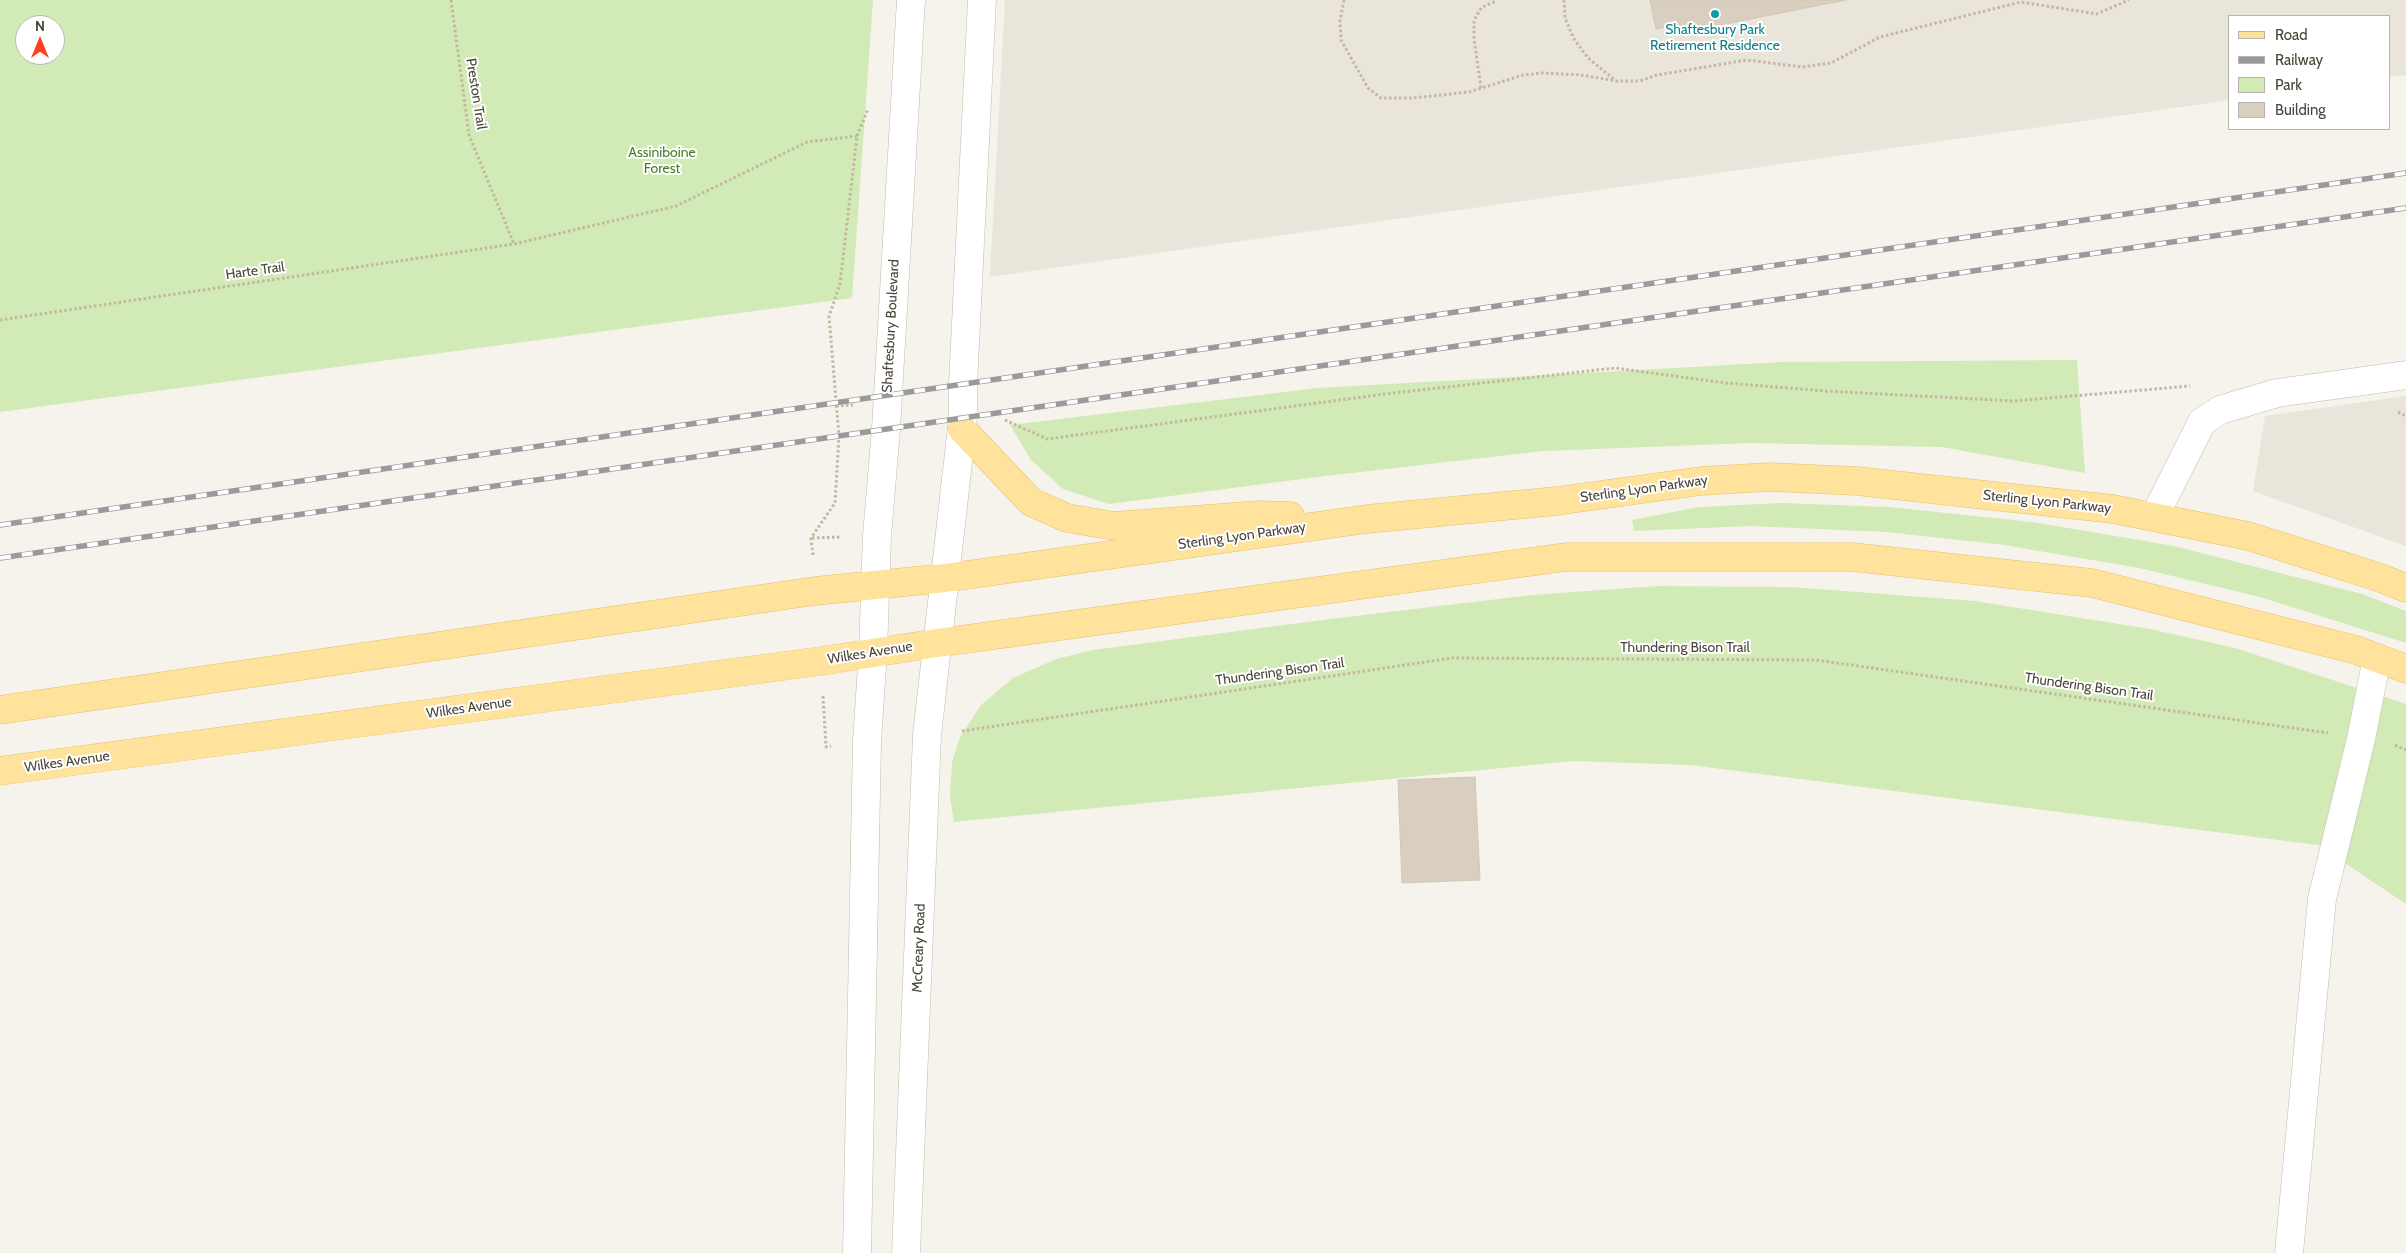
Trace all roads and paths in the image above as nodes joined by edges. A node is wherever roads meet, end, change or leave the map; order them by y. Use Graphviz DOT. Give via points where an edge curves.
graph roads {
  1 [pos="451,0"];
  2 [pos="911,0"];
  3 [pos="982,0"];
  4 [pos="1344,0"];
  5 [pos="1497,0"];
  6 [pos="1564,0"];
  7 [pos="2129,0"];
  8 [pos="1617,82"];
  9 [pos="1482,88"];
  10 [pos="514,244"];
  11 [pos="0,320"];
  12 [pos="2406,375"];
  13 [pos="2195,386"];
  14 [pos="962,395"];
  15 [pos="886,403"];
  16 [pos="836,406"];
  17 [pos="2389,408"];
  18 [pos="2406,416"];
  19 [pos="962,429"];
  20 [pos="2154,517"];
  21 [pos="1367,519"];
  22 [pos="812,538"];
  23 [pos="945,578"];
  24 [pos="876,585"];
  25 [pos="2406,588"];
  26 [pos="937,643"];
  27 [pos="873,652"];
  28 [pos="2377,658"];
  29 [pos="2406,669"];
  30 [pos="0,710"];
  31 [pos="962,730"];
  32 [pos="2361,739"];
  33 [pos="2406,750"];
  34 [pos="0,771"];
  35 [pos="857,1253"];
  36 [pos="906,1253"];
  37 [pos="2289,1253"];
  1 -- 10 [label="path, Preston Trail" via="470,135"];
  2 -- 15 [label="street, Shaftesbury Boulevard"];
  3 -- 14 [label="street"];
  4 -- 9 [label="path" via="1341,40 1368,88 1381,98 1412,98"];
  5 -- 9 [label="path" via="1482,7 1474,20"];
  6 -- 8 [label="path" via="1565,18 1574,39 1588,58"];
  7 -- 8 [label="path" via="2097,14 2021,2 1880,37 1831,63 1802,66 1747,60 1657,75 1640,82"];
  8 -- 9 [label="path" via="1581,75 1542,73 1523,75"];
  10 -- 11 [label="path, Harte Trail"];
  10 -- 16 [label="path, Harte Trail" via="676,206 807,142 857,136 840,284 829,316"];
  12 -- 20 [label="street" via="2278,393 2220,410 2202,422"];
  13 -- 14 [label="path" via="2014,401 1805,390 1615,368 1385,394 1047,439 1000,418"];
  14 -- 19 [label="street"];
  15 -- 16 [label="path"];
  15 -- 24 [label="street, Shaftesbury Boulevard"];
  16 -- 22 [label="path" via="839,436 835,503"];
  17 -- 18 [label="path"];
  19 -- 21 [label="main road" via="1031,502 1067,518 1114,526 1260,515"];
  19 -- 23 [label="street"];
  20 -- 21 [label="main road, Sterling Lyon Parkway" via="2113,509 1857,481 1770,477 1702,481 1556,501"];
  20 -- 25 [label="main road, Sterling Lyon Parkway" via="2248,536"];
  21 -- 23 [label="main road, Sterling Lyon Parkway"];
  23 -- 24 [label="main road, Sterling Lyon Parkway"];
  23 -- 26 [label="street"];
  24 -- 27 [label="street, Shaftesbury Boulevard"];
  24 -- 30 [label="main road"];
  26 -- 27 [label="main road, Wilkes Avenue"];
  26 -- 28 [label="main road" via="1566,557 1852,557 2092,583"];
  26 -- 36 [label="street, McCreary Road" via="927,735"];
  27 -- 34 [label="main road, Wilkes Avenue"];
  27 -- 35 [label="street" via="867,741"];
  28 -- 29 [label="main road"];
  28 -- 32 [label="street"];
  31 -- 32 [label="path, Thundering Bison Trail" via="1452,658 1816,660"];
  32 -- 33 [label="path, Thundering Bison Trail"];
  32 -- 37 [label="street" via="2322,899"];
}
